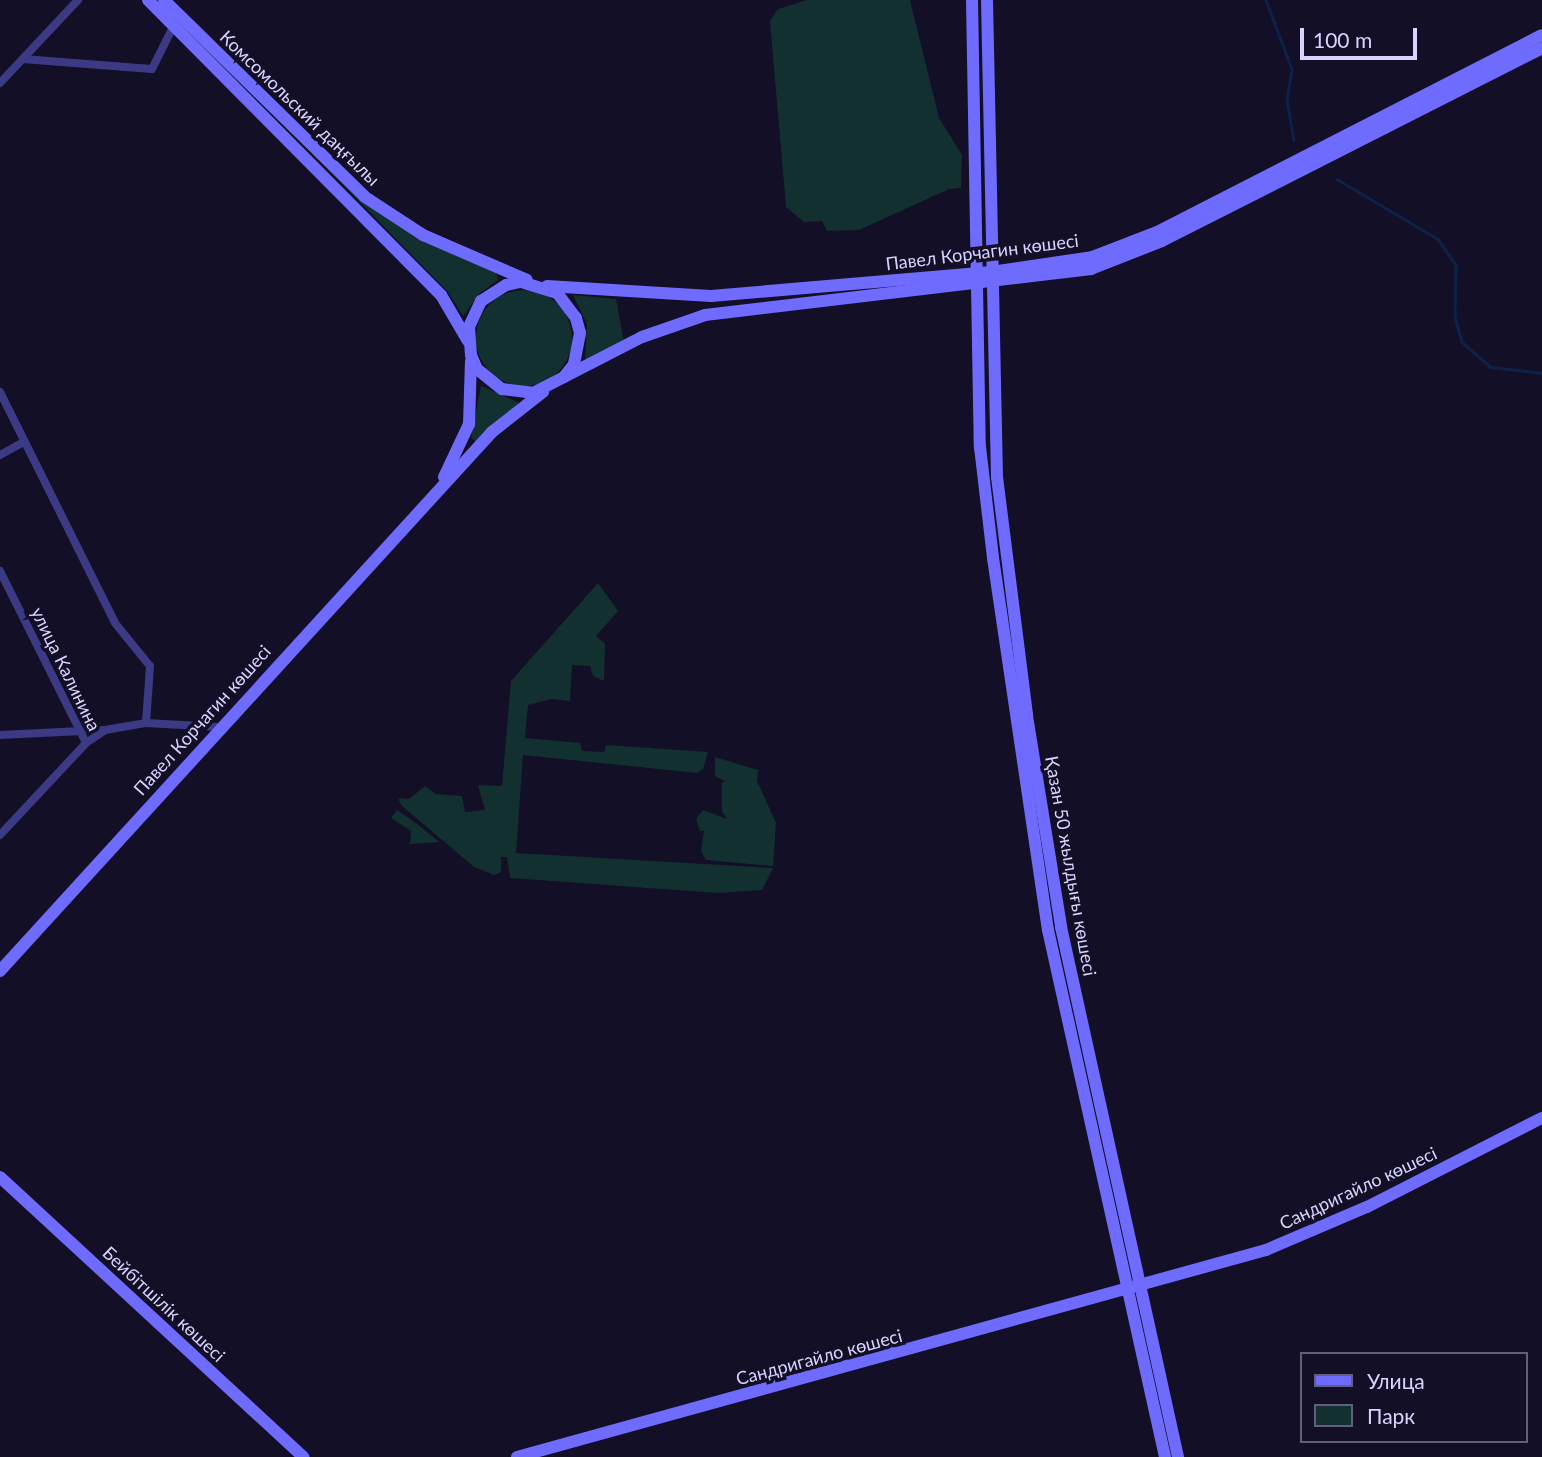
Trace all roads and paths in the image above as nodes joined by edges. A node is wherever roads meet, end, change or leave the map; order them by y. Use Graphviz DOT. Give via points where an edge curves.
graph roads {
  1 [pos="78,0"];
  2 [pos="148,0"];
  3 [pos="164,0"];
  4 [pos="972,0"];
  5 [pos="987,0"];
  6 [pos="177,21"];
  7 [pos="973,35"];
  8 [pos="988,35"];
  9 [pos="1542,35"];
  10 [pos="1542,48"];
  11 [pos="23,59"];
  12 [pos="0,83"];
  13 [pos="984,257"];
  14 [pos="1060,268"];
  15 [pos="985,277"];
  16 [pos="539,284"];
  17 [pos="916,284"];
  18 [pos="469,348"];
  19 [pos="564,377"];
  20 [pos="548,388"];
  21 [pos="0,392"];
  22 [pos="22,443"];
  23 [pos="0,455"];
  24 [pos="434,495"];
  25 [pos="1007,556"];
  26 [pos="993,558"];
  27 [pos="0,571"];
  28 [pos="146,723"];
  29 [pos="219,727"];
  30 [pos="105,730"];
  31 [pos="81,732"];
  32 [pos="0,735"];
  33 [pos="86,743"];
  34 [pos="0,835"];
  35 [pos="0,971"];
  36 [pos="1072,976"];
  37 [pos="1059,979"];
  38 [pos="1542,1118"];
  39 [pos="0,1177"];
  40 [pos="1126,1219"];
  41 [pos="1113,1222"];
  42 [pos="1142,1285"];
  43 [pos="1129,1288"];
  44 [pos="1158,1396"];
  45 [pos="303,1457"];
  46 [pos="517,1457"];
  47 [pos="1165,1457"];
  48 [pos="1178,1457"];
  1 -- 11 [label="street"];
  2 -- 6 [label="street, Комсомольский даңғылы"];
  3 -- 6 [label="street, Комсомольский даңғылы"];
  4 -- 7 [label="street"];
  5 -- 8 [label="street"];
  6 -- 11 [label="street" via="152,69"];
  6 -- 16 [label="street, Комсомольский даңғылы" via="365,197 423,235"];
  6 -- 18 [label="street, Комсомольский даңғылы" via="441,295"];
  7 -- 8 [label="street"];
  7 -- 13 [label="street"];
  8 -- 13 [label="street"];
  9 -- 14 [label="street, Павел Корчагин көшесі" via="1157,232"];
  10 -- 14 [label="street, Павел Корчагин көшесі" via="1119,261"];
  11 -- 12 [label="street"];
  13 -- 15 [label="street"];
  14 -- 15 [label="street, Павел Корчагин көшесі"];
  15 -- 17 [label="street, Павел Корчагин көшесі"];
  15 -- 25 [label="street, Қазан 50 жылдығы көшесі" via="997,477"];
  15 -- 26 [label="street, Қазан 50 жылдығы көшесі" via="980,447"];
  16 -- 17 [label="street, Павел Корчагин көшесі" via="711,296"];
  16 -- 18 [label="street" via="506,285 481,301 469,327"];
  16 -- 19 [label="street" via="569,304 576,318 579,349"];
  17 -- 19 [label="street, Павел Корчагин көшесі" via="705,315 642,337"];
  18 -- 20 [label="street" via="477,369 502,389 525,393"];
  18 -- 24 [label="street, Павел Корчагин көшесі" via="469,424"];
  19 -- 20 [label="street"];
  20 -- 24 [label="street, Павел Корчагин көшесі" via="492,432"];
  21 -- 22 [label="street"];
  22 -- 23 [label="street"];
  22 -- 28 [label="street" via="114,623 150,666"];
  24 -- 29 [label="street, Павел Корчагин көшесі"];
  25 -- 26 [label="street"];
  25 -- 36 [label="street, Қазан 50 жылдығы көшесі" via="1051,877"];
  26 -- 37 [label="street, Қазан 50 жылдығы көшесі" via="1034,853"];
  27 -- 31 [label="street, улица Калинина"];
  28 -- 29 [label="street"];
  28 -- 30 [label="street"];
  29 -- 35 [label="street, Павел Корчагин көшесі"];
  30 -- 31 [label="street"];
  30 -- 33 [label="street"];
  31 -- 32 [label="street"];
  31 -- 33 [label="street, улица Калинина"];
  33 -- 34 [label="street, улица Калинина"];
  36 -- 37 [label="street"];
  36 -- 40 [label="street, Қазан 50 жылдығы көшесі"];
  37 -- 41 [label="street, Қазан 50 жылдығы көшесі"];
  38 -- 42 [label="street, Сандригайло көшесі" via="1304,1235"];
  39 -- 45 [label="street, Бейбітшілік көшесі"];
  40 -- 41 [label="street"];
  40 -- 42 [label="street, Қазан 50 жылдығы көшесі"];
  41 -- 43 [label="street, Қазан 50 жылдығы көшесі"];
  42 -- 43 [label="street, Сандригайло көшесі"];
  42 -- 44 [label="street, Қазан 50 жылдығы көшесі"];
  43 -- 44 [label="street, Қазан 50 жылдығы көшесі"];
  43 -- 46 [label="street, Сандригайло көшесі"];
  44 -- 47 [label="street, Қазан 50 жылдығы көшесі"];
  44 -- 48 [label="street, Қазан 50 жылдығы көшесі"];
}
